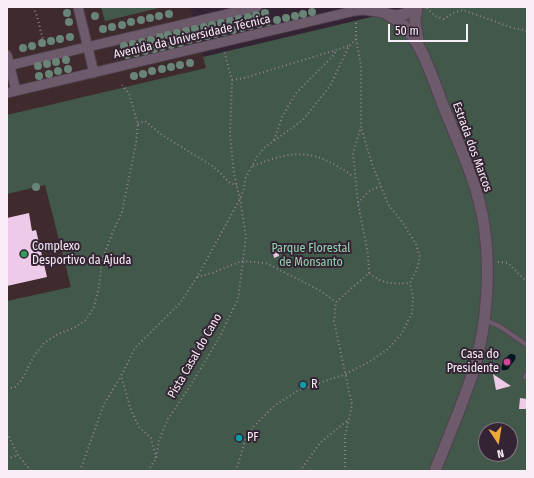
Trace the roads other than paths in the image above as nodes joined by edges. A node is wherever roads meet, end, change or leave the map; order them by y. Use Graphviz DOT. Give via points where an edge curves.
graph roads {
  1 [pos="78,7"];
  2 [pos="257,7"];
  3 [pos="416,7"];
  4 [pos="382,12"];
  5 [pos="88,47"];
  6 [pos="419,47"];
  7 [pos="7,55"];
  8 [pos="8,66"];
  9 [pos="94,73"];
  10 [pos="11,92"];
  11 [pos="484,320"];
  12 [pos="527,345"];
  13 [pos="435,471"];
  1 -- 5 [label="street"];
  2 -- 5 [label="street, Avenida da Universidade Técnica"];
  3 -- 4 [label="street" via="407,13 394,16"];
  3 -- 6 [label="street, Estrada dos Marcos" via="415,28"];
  4 -- 6 [label="street, Estrada dos Marcos" via="403,25"];
  4 -- 9 [label="street, Avenida da Universidade Técnica" via="354,11"];
  5 -- 8 [label="street, Avenida da Universidade Técnica"];
  5 -- 9 [label="street"];
  6 -- 11 [label="street, Estrada dos Marcos" via="464,157 484,224 487,260"];
  7 -- 8 [label="street"];
  8 -- 10 [label="street"];
  9 -- 10 [label="street, Avenida da Universidade Técnica"];
  11 -- 12 [label="lane" via="499,326"];
  11 -- 13 [label="street, Estrada dos Marcos" via="474,369"];
}
